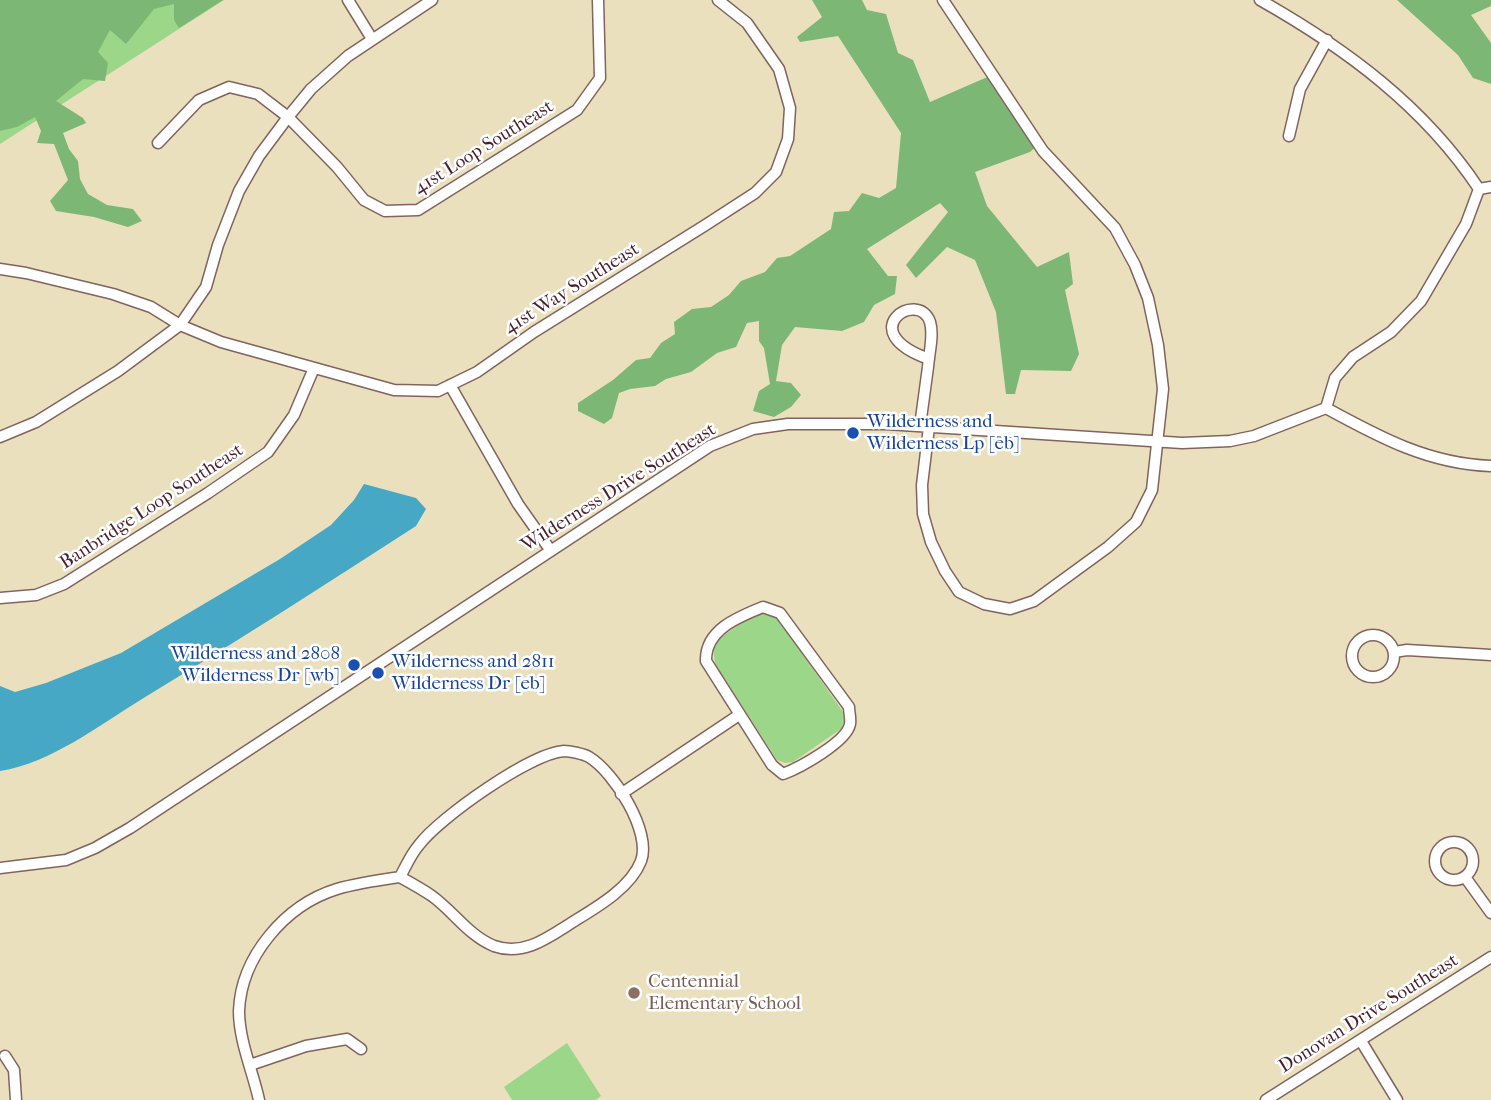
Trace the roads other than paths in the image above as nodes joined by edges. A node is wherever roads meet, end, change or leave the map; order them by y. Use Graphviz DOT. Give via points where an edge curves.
graph roads {
  1 [pos="348,0"];
  2 [pos="432,0"];
  3 [pos="598,0"];
  4 [pos="718,0"];
  5 [pos="943,0"];
  6 [pos="1260,0"];
  7 [pos="372,39"];
  8 [pos="1326,40"];
  9 [pos="288,117"];
  10 [pos="1289,136"];
  11 [pos="158,143"];
  12 [pos="1491,187"];
  13 [pos="1479,189"];
  14 [pos="0,269"];
  15 [pos="180,325"];
  16 [pos="929,359"];
  17 [pos="314,368"];
  18 [pos="450,385"];
  19 [pos="1326,408"];
  20 [pos="925,427"];
  21 [pos="0,437"];
  22 [pos="1157,443"];
  23 [pos="1491,466"];
  24 [pos="551,551"];
  25 [pos="0,598"];
  26 [pos="1394,652"];
  27 [pos="1491,655"];
  28 [pos="739,715"];
  29 [pos="621,794"];
  30 [pos="0,867"];
  31 [pos="400,877"];
  32 [pos="1465,877"];
  33 [pos="1491,913"];
  34 [pos="1491,957"];
  35 [pos="1361,1041"];
  36 [pos="361,1049"];
  37 [pos="5,1056"];
  38 [pos="250,1065"];
  39 [pos="16,1100"];
  40 [pos="259,1100"];
  41 [pos="1266,1100"];
  42 [pos="1396,1100"];
  1 -- 7 [label="street"];
  2 -- 7 [label="street"];
  3 -- 9 [label="street, 41st Loop Southeast" via="600,78 577,110 418,210 385,211 364,200"];
  4 -- 18 [label="street, 41st Way Southeast" via="747,23 779,69 790,108 788,139 776,172 755,193"];
  5 -- 22 [label="street" via="1043,150 1115,228 1135,265 1158,345 1163,389"];
  6 -- 8 [label="street"];
  7 -- 9 [label="street" via="311,89"];
  8 -- 10 [label="street" via="1300,89"];
  8 -- 13 [label="street" via="1410,107"];
  9 -- 11 [label="street, 41st Loop Southeast" via="258,94 229,87 199,100"];
  9 -- 15 [label="street" via="239,191 206,287"];
  12 -- 13 [label="street"];
  13 -- 19 [label="street" via="1466,224 1421,301 1391,332 1353,357 1335,378"];
  14 -- 15 [label="street, 41st Way Southeast" via="113,294 151,307"];
  15 -- 17 [label="street, 41st Way Southeast" via="221,342"];
  15 -- 21 [label="street" via="118,371 36,422"];
  16 -- 16 [label="street" via="929,319 913,309 900,313 891,328 895,340"];
  16 -- 20 [label="street"];
  17 -- 18 [label="street, 41st Way Southeast" via="394,390 438,391"];
  17 -- 25 [label="street, Banbridge Loop Southeast" via="294,415 268,452 64,584 36,595"];
  18 -- 24 [label="street" via="518,504"];
  19 -- 22 [label="street, Wilderness Drive Southeast" via="1230,441"];
  19 -- 23 [label="street" via="1412,451"];
  20 -- 22 [label="street, Wilderness Drive Southeast"];
  20 -- 22 [label="street" via="923,514 930,542 959,592 1010,609 1034,601 1136,522 1152,490"];
  20 -- 24 [label="street, Wilderness Drive Southeast" via="788,424 753,429 710,446"];
  24 -- 30 [label="street, Wilderness Drive Southeast" via="130,828 66,860"];
  26 -- 26 [label="street" via="1384,638 1366,636 1353,648 1352,660 1362,675 1374,678 1390,670"];
  26 -- 27 [label="street"];
  28 -- 28 [label="street" via="783,774 843,738 850,724 849,707 780,613 763,607 727,625 711,638 706,651 706,661"];
  28 -- 29 [label="street"];
  29 -- 31 [label="street" via="589,756 564,751 530,761 435,827 418,845"];
  29 -- 31 [label="street" via="643,836 642,859 632,879 593,909 518,951 492,945 433,896"];
  31 -- 38 [label="street" via="335,890 315,900 280,923 257,951 243,982 239,1013"];
  32 -- 33 [label="street"];
  34 -- 35 [label="street, Donovan Drive Southeast"];
  35 -- 41 [label="street, Donovan Drive Southeast"];
  35 -- 42 [label="street"];
  36 -- 38 [label="street" via="347,1039 306,1046"];
  37 -- 39 [label="street" via="13,1070"];
  38 -- 40 [label="street"];
}
